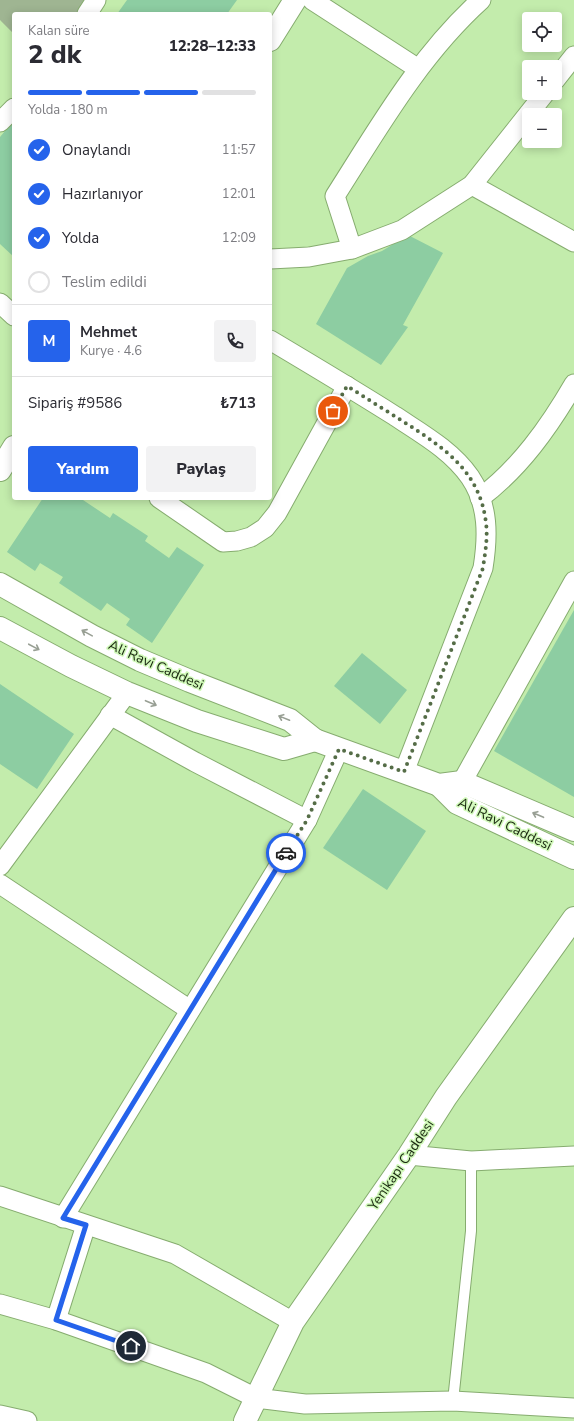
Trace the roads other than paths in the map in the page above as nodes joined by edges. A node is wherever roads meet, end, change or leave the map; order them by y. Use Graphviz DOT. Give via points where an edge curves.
graph roads {
  1 [pos="96,0"];
  2 [pos="295,0"];
  3 [pos="312,0"];
  4 [pos="481,0"];
  5 [pos="88,12"];
  6 [pos="272,37"];
  7 [pos="574,56"];
  8 [pos="417,68"];
  9 [pos="562,71"];
  10 [pos="539,100"];
  11 [pos="12,110"];
  12 [pos="0,122"];
  13 [pos="472,185"];
  14 [pos="574,242"];
  15 [pos="352,249"];
  16 [pos="272,260"];
  17 [pos="0,303"];
  18 [pos="12,314"];
  19 [pos="272,341"];
  20 [pos="574,384"];
  21 [pos="347,386"];
  22 [pos="12,450"];
  23 [pos="0,470"];
  24 [pos="480,498"];
  25 [pos="162,500"];
  26 [pos="574,581"];
  27 [pos="0,584"];
  28 [pos="0,628"];
  29 [pos="127,693"];
  30 [pos="110,715"];
  31 [pos="315,740"];
  32 [pos="339,749"];
  33 [pos="404,772"];
  34 [pos="462,782"];
  35 [pos="440,785"];
  36 [pos="307,820"];
  37 [pos="574,830"];
  38 [pos="574,858"];
  39 [pos="0,866"];
  40 [pos="0,884"];
  41 [pos="574,918"];
  42 [pos="190,1010"];
  43 [pos="409,1155"];
  44 [pos="574,1156"];
  45 [pos="471,1161"];
  46 [pos="0,1196"];
  47 [pos="63,1218"];
  48 [pos="86,1225"];
  49 [pos="0,1304"];
  50 [pos="56,1320"];
  51 [pos="293,1322"];
  52 [pos="256,1398"];
  53 [pos="453,1401"];
  54 [pos="574,1408"];
  55 [pos="0,1415"];
  56 [pos="27,1421"];
  57 [pos="245,1421"];
  1 -- 5 [label="street"];
  2 -- 6 [label="main road"];
  3 -- 8 [label="street"];
  4 -- 8 [label="street"];
  7 -- 9 [label="street"];
  8 -- 15 [label="street" via="335,196"];
  10 -- 13 [label="street"];
  11 -- 12 [label="street"];
  13 -- 14 [label="street"];
  13 -- 15 [label="street" via="402,230"];
  15 -- 16 [label="street" via="309,257"];
  17 -- 18 [label="street"];
  19 -- 21 [label="street"];
  20 -- 24 [label="street" via="554,416 513,470"];
  21 -- 24 [label="street" via="456,459 471,478"];
  21 -- 25 [label="street" via="277,513 265,528 251,538 223,542"];
  22 -- 23 [label="main road"];
  24 -- 33 [label="street" via="486,522 487,542 483,568"];
  26 -- 34 [label="street"];
  31 -- 27 [label="main road, Ali Ravi Caddesi, one-way" via="290,720 140,660"];
  28 -- 29 [label="main road, one-way"];
  29 -- 30 [label="street"];
  29 -- 31 [label="main road, one-way" via="197,721 284,749"];
  30 -- 36 [label="street"];
  30 -- 39 [label="street"];
  31 -- 32 [label="main road, Ali Ravi Caddesi"];
  32 -- 33 [label="main road, Ali Ravi Caddesi"];
  32 -- 36 [label="street"];
  33 -- 35 [label="main road, Ali Ravi Caddesi"];
  34 -- 35 [label="main road, Ali Ravi Caddesi"];
  37 -- 34 [label="main road, Ali Ravi Caddesi, one-way"];
  35 -- 38 [label="main road, Ali Ravi Caddesi" via="457,803"];
  36 -- 42 [label="street"];
  40 -- 42 [label="street"];
  41 -- 43 [label="main road, Yenikapı Caddesi" via="446,1097"];
  42 -- 47 [label="street"];
  43 -- 45 [label="street"];
  43 -- 51 [label="main road, Yenikapı Caddesi"];
  44 -- 45 [label="street"];
  45 -- 53 [label="lane" via="470,1231"];
  46 -- 47 [label="street"];
  47 -- 48 [label="street"];
  48 -- 50 [label="street"];
  48 -- 51 [label="street" via="175,1254"];
  49 -- 50 [label="street"];
  50 -- 52 [label="street" via="206,1373"];
  51 -- 52 [label="main road, Yenikapı Caddesi"];
  52 -- 53 [label="street" via="306,1404"];
  52 -- 57 [label="main road, Yenikapı Caddesi"];
  53 -- 54 [label="street"];
  55 -- 56 [label="street"];
}
